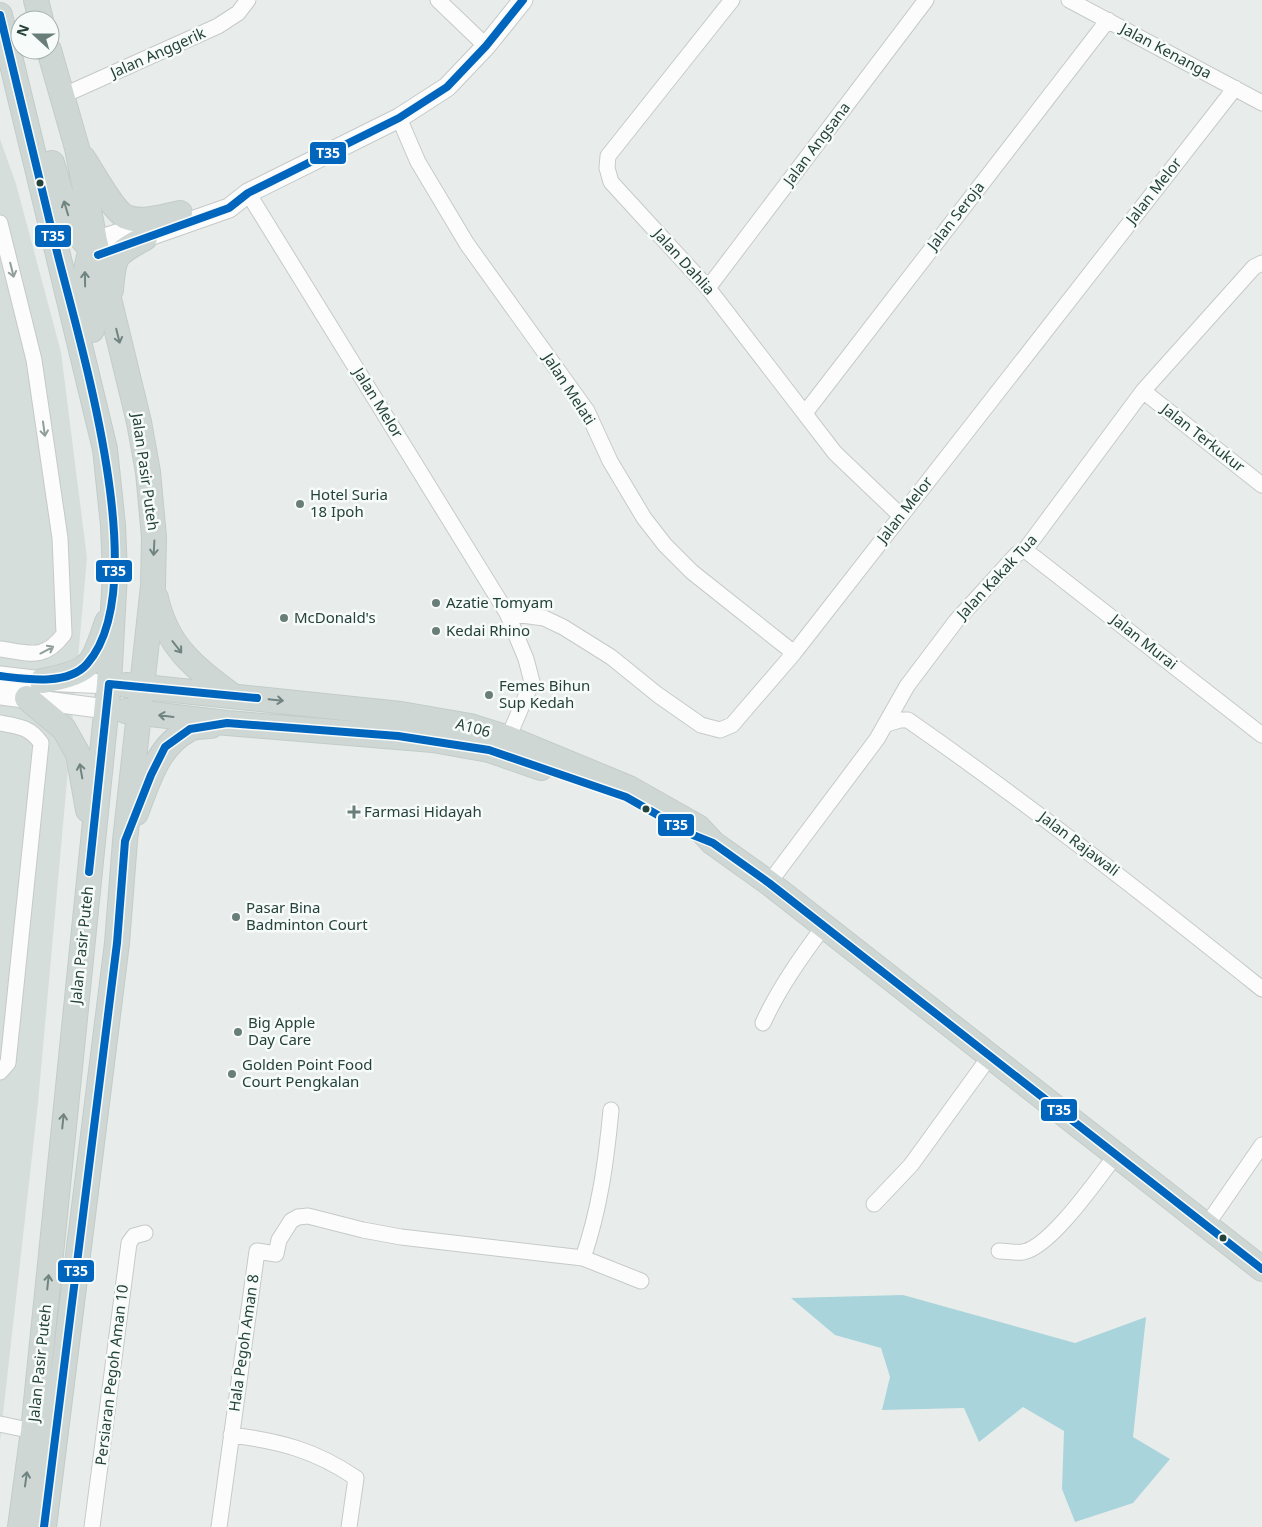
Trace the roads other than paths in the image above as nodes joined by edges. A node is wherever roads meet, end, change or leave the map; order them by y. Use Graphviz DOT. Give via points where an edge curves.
graph roads {
  1 [pos="248,0"];
  2 [pos="438,0"];
  3 [pos="523,0"];
  4 [pos="732,0"];
  5 [pos="926,0"];
  6 [pos="1070,0"];
  7 [pos="1,14"];
  8 [pos="1108,20"];
  9 [pos="486,46"];
  10 [pos="52,60"];
  11 [pos="1235,88"];
  12 [pos="62,96"];
  13 [pos="1262,103"];
  14 [pos="399,118"];
  15 [pos="77,148"];
  16 [pos="248,193"];
  17 [pos="180,213"];
  18 [pos="0,223"];
  19 [pos="145,238"];
  20 [pos="95,249"];
  21 [pos="1262,263"];
  22 [pos="708,288"];
  23 [pos="110,305"];
  24 [pos="1143,392"];
  25 [pos="805,413"];
  26 [pos="105,449"];
  27 [pos="1262,485"];
  28 [pos="901,516"];
  29 [pos="1025,550"];
  30 [pos="153,586"];
  31 [pos="114,597"];
  32 [pos="508,613"];
  33 [pos="0,649"];
  34 [pos="794,653"];
  35 [pos="0,676"];
  36 [pos="109,684"];
  37 [pos="141,686"];
  38 [pos="35,690"];
  39 [pos="0,695"];
  40 [pos="233,696"];
  41 [pos="106,709"];
  42 [pos="139,713"];
  43 [pos="228,723"];
  44 [pos="0,724"];
  45 [pos="887,724"];
  46 [pos="436,730"];
  47 [pos="1262,734"];
  48 [pos="499,744"];
  49 [pos="93,837"];
  50 [pos="125,841"];
  51 [pos="769,883"];
  52 [pos="824,926"];
  53 [pos="1262,989"];
  54 [pos="763,1023"];
  55 [pos="990,1056"];
  56 [pos="0,1072"];
  57 [pos="611,1110"];
  58 [pos="1262,1144"];
  59 [pos="1116,1155"];
  60 [pos="874,1204"];
  61 [pos="1206,1226"];
  62 [pos="145,1233"];
  63 [pos="999,1251"];
  64 [pos="583,1258"];
  65 [pos="1262,1269"];
  66 [pos="641,1281"];
  67 [pos="0,1424"];
  68 [pos="33,1431"];
  69 [pos="231,1435"];
  70 [pos="20,1527"];
  71 [pos="44,1527"];
  72 [pos="92,1527"];
  73 [pos="219,1527"];
  74 [pos="349,1527"];
  1 -- 12 [label="street, Jalan Anggerik" via="238,13 218,26"];
  2 -- 9 [label="street"];
  3 -- 9 [label="street"];
  4 -- 22 [label="street, Jalan Dahlia" via="608,156 607,168 611,182"];
  5 -- 22 [label="street, Jalan Angsana"];
  6 -- 8 [label="street, Jalan Kenanga"];
  20 -- 7 [label="main road, one-way" via="70,221"];
  7 -- 26 [label="main road, Jalan Pasir Puteh"];
  8 -- 11 [label="street, Jalan Kenanga"];
  8 -- 25 [label="street, Jalan Seroja"];
  9 -- 14 [label="street" via="447,87"];
  10 -- 12 [label="main road, Jalan Pasir Puteh"];
  11 -- 13 [label="street, Jalan Kenanga"];
  11 -- 28 [label="street, Jalan Melor"];
  12 -- 15 [label="main road, Jalan Pasir Puteh"];
  14 -- 16 [label="street"];
  14 -- 34 [label="street, Jalan Melati" via="418,162 467,244 587,411 610,461 644,518 692,572"];
  15 -- 17 [label="main road" via="125,217 143,220"];
  15 -- 20 [label="main road, Jalan Pasir Puteh"];
  16 -- 17 [label="street" via="232,193"];
  16 -- 19 [label="street" via="229,208"];
  16 -- 32 [label="street, Jalan Melor"];
  17 -- 20 [label="street"];
  18 -- 33 [label="street" via="34,360 60,538 64,634 54,647 40,654"];
  19 -- 20 [label="street"];
  19 -- 23 [label="main road" via="119,254 114,262"];
  20 -- 23 [label="main road, Jalan Pasir Puteh"];
  26 -- 20 [label="main road, one-way" via="96,352 84,277"];
  21 -- 24 [label="street, Jalan Kakak Tua" via="1254,267"];
  22 -- 25 [label="street, Jalan Dahlia"];
  23 -- 30 [label="main road, Jalan Pasir Puteh, one-way" via="148,472 154,537"];
  24 -- 27 [label="street, Jalan Terkukur"];
  24 -- 29 [label="street, Jalan Kakak Tua"];
  25 -- 28 [label="street, Jalan Dahlia" via="834,453"];
  26 -- 31 [label="main road, Jalan Pasir Puteh" via="113,525"];
  28 -- 34 [label="street, Jalan Melor"];
  29 -- 45 [label="street, Jalan Kakak Tua" via="1017,554 956,621 906,686"];
  29 -- 47 [label="street, Jalan Murai"];
  30 -- 37 [label="main road, Jalan Pasir Puteh"];
  30 -- 40 [label="main road, one-way" via="160,619 173,643 193,666"];
  31 -- 36 [label="main road, Jalan Pasir Puteh"];
  31 -- 38 [label="main road" via="102,638 87,665"];
  32 -- 34 [label="street, Jalan Melor" via="544,618 563,627 611,657 658,696 701,724 720,730 732,725"];
  32 -- 48 [label="street, Jalan Melor" via="532,682"];
  35 -- 38 [label="street"];
  36 -- 37 [label="main road"];
  36 -- 38 [label="street"];
  36 -- 41 [label="main road, Jalan Pasir Puteh"];
  37 -- 40 [label="main road"];
  37 -- 42 [label="main road, Jalan Pasir Puteh"];
  38 -- 39 [label="street"];
  38 -- 41 [label="street"];
  49 -- 38 [label="main road, one-way" via="78,754"];
  40 -- 46 [label="main road, one-way" via="400,714"];
  41 -- 42 [label="main road"];
  41 -- 49 [label="main road, Jalan Pasir Puteh"];
  43 -- 42 [label="main road, one-way"];
  42 -- 50 [label="main road, Jalan Pasir Puteh"];
  43 -- 46 [label="main road"];
  43 -- 50 [label="main road" via="190,728 165,747"];
  44 -- 56 [label="street" via="22,726 36,735 41,743 8,1063"];
  45 -- 51 [label="street, Jalan Kakak Tua"];
  45 -- 53 [label="street, Jalan Rajawali" via="908,720 989,776 1114,870"];
  46 -- 48 [label="main road, A106" via="470,726"];
  48 -- 51 [label="main road, A106" via="626,797 713,843"];
  68 -- 49 [label="main road, Jalan Pasir Puteh, one-way"];
  50 -- 71 [label="main road, Jalan Pasir Puteh" via="117,943"];
  51 -- 52 [label="main road, A106"];
  52 -- 54 [label="street" via="774,1000"];
  52 -- 55 [label="main road, A106"];
  55 -- 59 [label="main road, A106"];
  55 -- 60 [label="street" via="911,1165"];
  57 -- 64 [label="street" via="605,1177"];
  58 -- 61 [label="street"];
  59 -- 61 [label="main road, A106"];
  59 -- 63 [label="street" via="1072,1213 1041,1242 1024,1252"];
  61 -- 65 [label="main road, A106"];
  62 -- 72 [label="street, Persiaran Pegoh Aman 10" via="134,1236 129,1243"];
  64 -- 66 [label="street"];
  64 -- 69 [label="street, Hala Pegoh Aman 8" via="401,1237 308,1216 298,1217 291,1221 279,1240 276,1254 257,1250"];
  67 -- 68 [label="street"];
  70 -- 68 [label="main road, Jalan Pasir Puteh, one-way"];
  69 -- 73 [label="street, Hala Pegoh Aman 8"];
  69 -- 74 [label="street" via="275,1440 308,1452 356,1478"];
}
